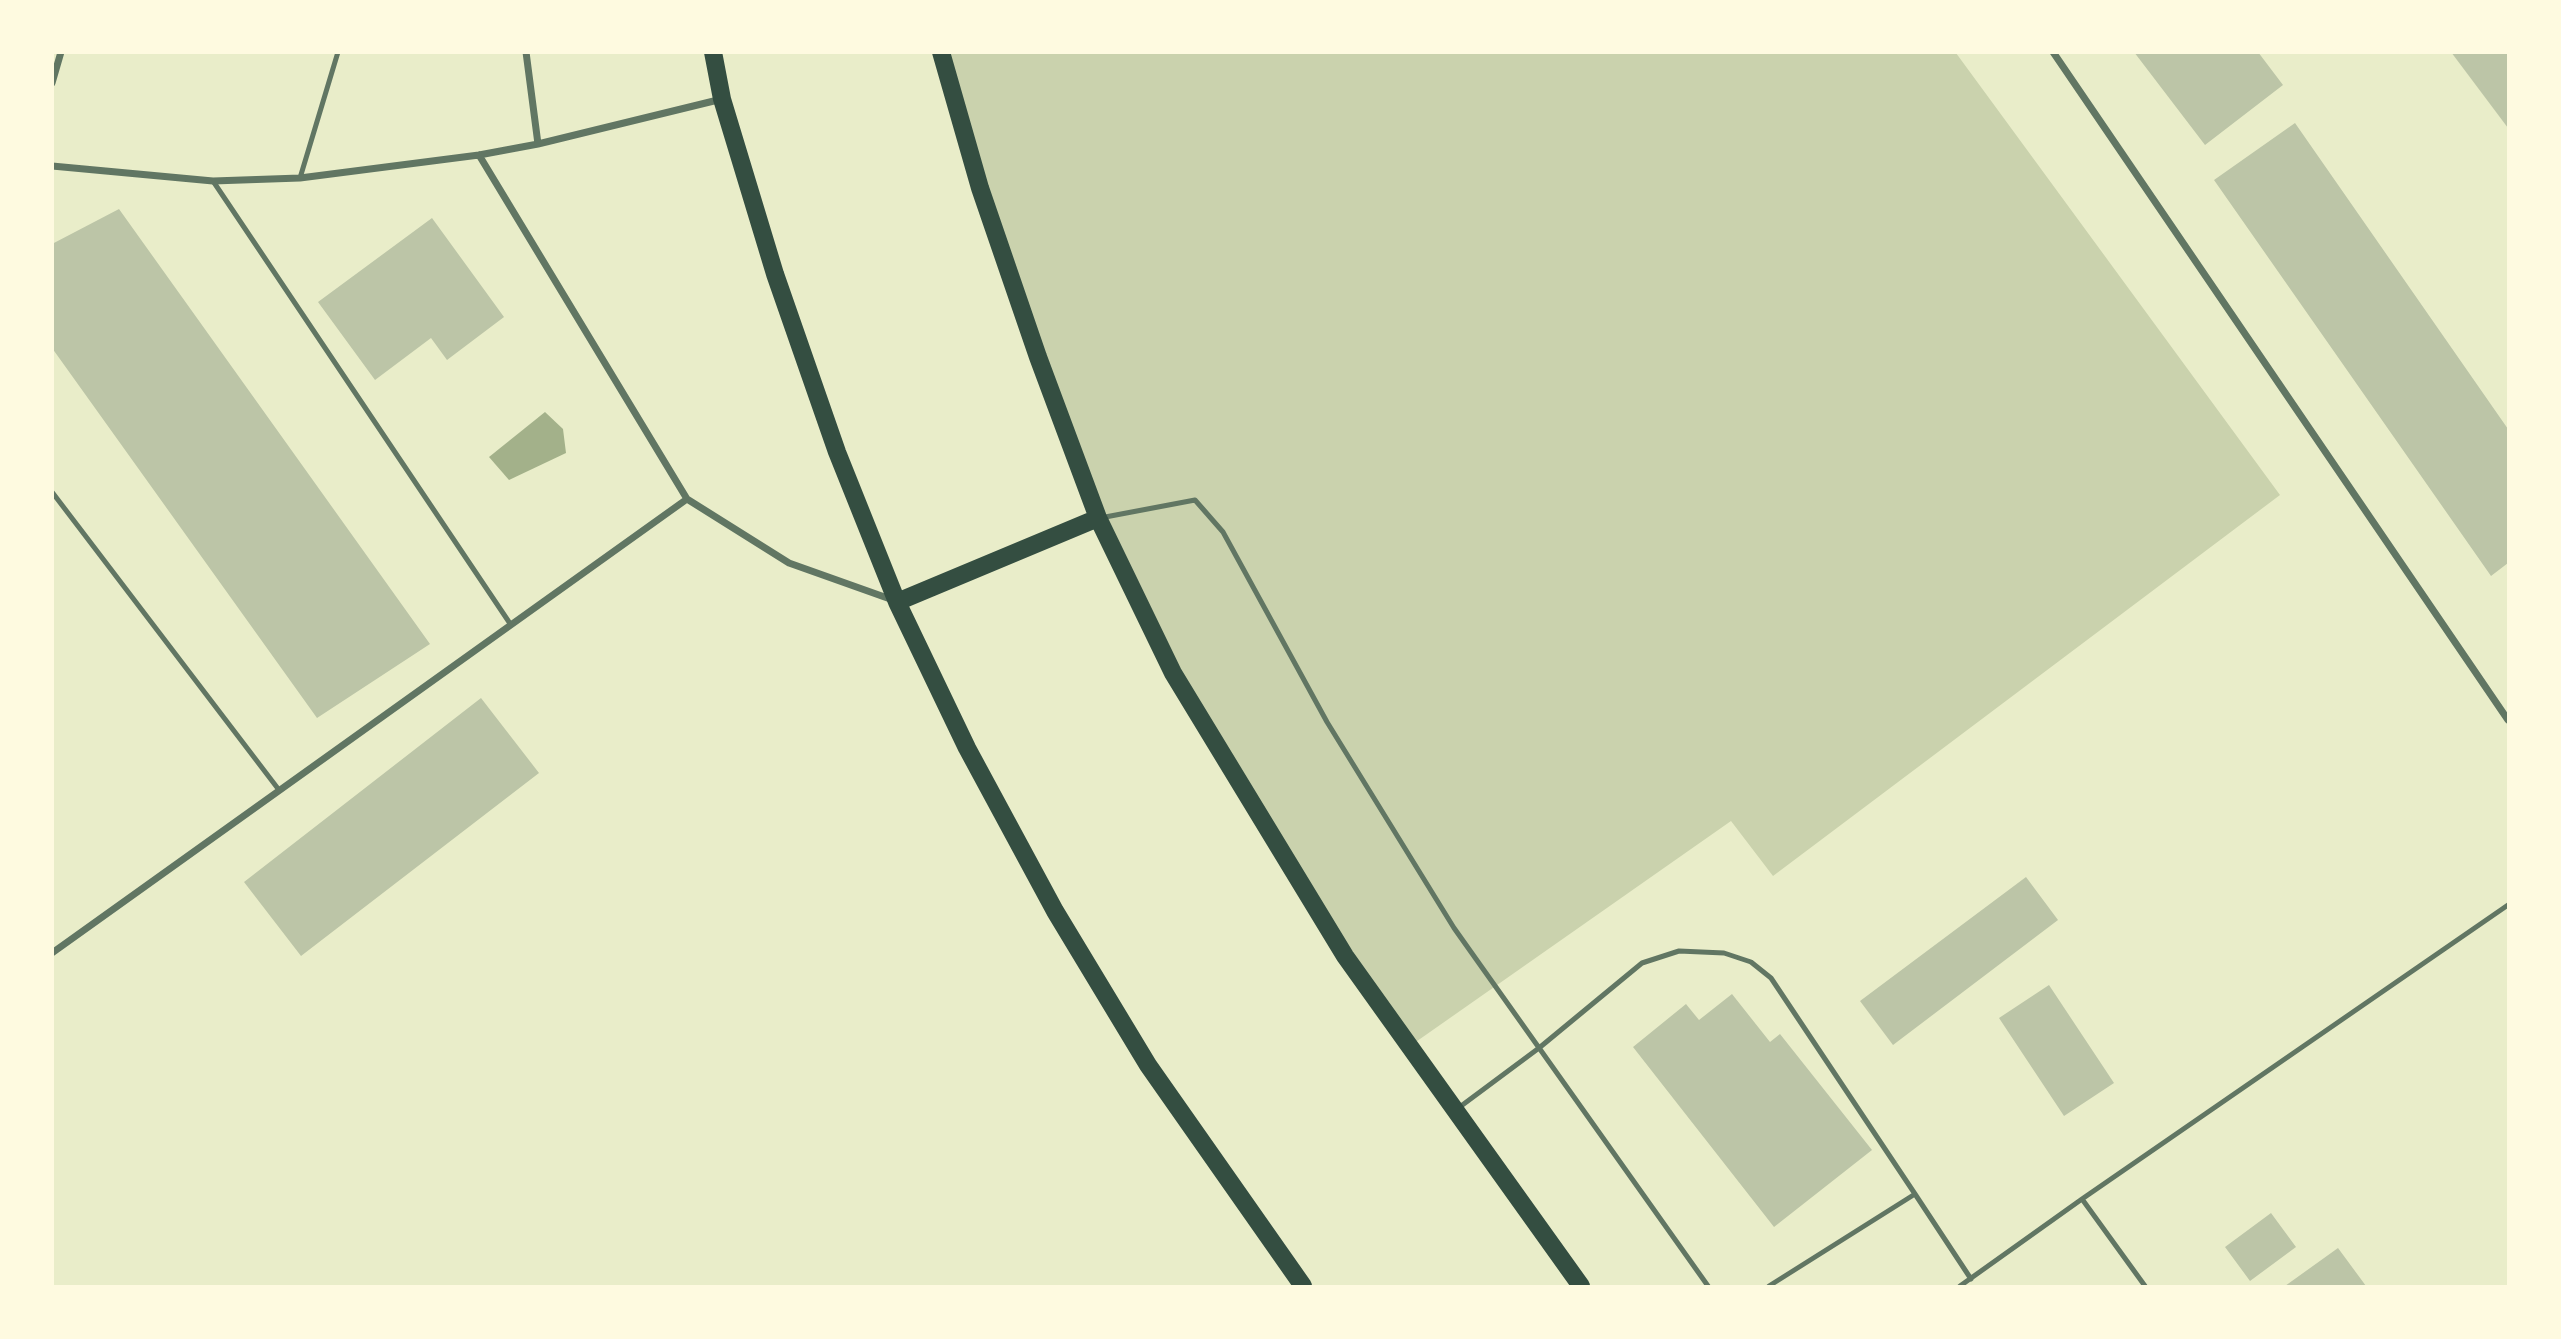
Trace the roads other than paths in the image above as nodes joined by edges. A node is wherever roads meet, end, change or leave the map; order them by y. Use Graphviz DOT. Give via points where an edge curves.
graph roads {
  1 [pos="61,52"];
  2 [pos="338,52"];
  3 [pos="526,52"];
  4 [pos="713,52"];
  5 [pos="941,52"];
  6 [pos="2053,52"];
  7 [pos="52,83"];
  8 [pos="722,99"];
  9 [pos="538,144"];
  10 [pos="479,155"];
  11 [pos="52,166"];
  12 [pos="300,178"];
  13 [pos="213,181"];
  14 [pos="52,492"];
  15 [pos="687,499"];
  16 [pos="1098,518"];
  17 [pos="897,602"];
  18 [pos="511,625"];
  19 [pos="2508,720"];
  20 [pos="279,790"];
  21 [pos="2508,905"];
  22 [pos="52,953"];
  23 [pos="1539,1048"];
  24 [pos="1455,1111"];
  25 [pos="1915,1194"];
  26 [pos="2082,1199"];
  27 [pos="1971,1279"];
  28 [pos="1303,1286"];
  29 [pos="1581,1286"];
  30 [pos="1708,1286"];
  31 [pos="1769,1286"];
  32 [pos="1960,1286"];
  33 [pos="2145,1286"];
  1 -- 7 [label="street"];
  2 -- 12 [label="lane"];
  3 -- 9 [label="street"];
  4 -- 8 [label="main road"];
  5 -- 16 [label="main road" via="984,201"];
  6 -- 19 [label="street"];
  8 -- 9 [label="street"];
  8 -- 17 [label="main road" via="810,376"];
  9 -- 10 [label="street"];
  10 -- 12 [label="street"];
  10 -- 15 [label="street"];
  11 -- 13 [label="street"];
  12 -- 13 [label="street"];
  13 -- 18 [label="lane"];
  14 -- 20 [label="lane"];
  15 -- 17 [label="street" via="789,563"];
  15 -- 18 [label="street"];
  16 -- 17 [label="main road"];
  16 -- 23 [label="lane" via="1195,500 1223,532 1327,722 1454,928"];
  16 -- 24 [label="main road" via="1172,673 1345,956"];
  17 -- 28 [label="main road" via="967,748 1055,911 1148,1065"];
  18 -- 20 [label="street"];
  20 -- 22 [label="street"];
  21 -- 26 [label="lane"];
  23 -- 24 [label="lane"];
  23 -- 25 [label="lane" via="1642,963 1679,951 1724,954 1751,962 1771,978"];
  23 -- 30 [label="lane"];
  24 -- 29 [label="main road"];
  25 -- 27 [label="lane"];
  25 -- 31 [label="lane"];
  26 -- 27 [label="lane"];
  26 -- 33 [label="lane"];
  27 -- 32 [label="lane"];
}
